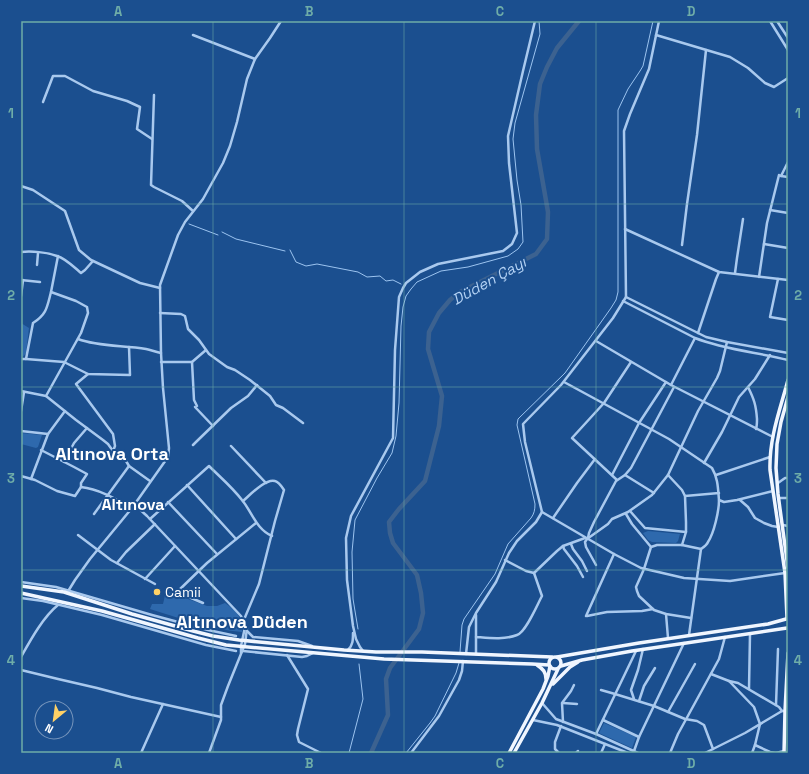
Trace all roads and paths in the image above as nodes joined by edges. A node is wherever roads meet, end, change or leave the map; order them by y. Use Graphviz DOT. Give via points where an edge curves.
graph roads {
  1 [pos="281,21"];
  2 [pos="535,21"];
  3 [pos="659,21"];
  4 [pos="770,21"];
  5 [pos="777,21"];
  6 [pos="194,35"];
  7 [pos="656,35"];
  8 [pos="788,38"];
  9 [pos="706,50"];
  10 [pos="788,50"];
  11 [pos="255,59"];
  12 [pos="788,78"];
  13 [pos="154,95"];
  14 [pos="44,102"];
  15 [pos="152,139"];
  16 [pos="788,162"];
  17 [pos="781,176"];
  18 [pos="788,177"];
  19 [pos="21,186"];
  20 [pos="770,210"];
  21 [pos="193,211"];
  22 [pos="788,213"];
  23 [pos="743,219"];
  24 [pos="625,229"];
  25 [pos="764,244"];
  26 [pos="682,245"];
  27 [pos="788,248"];
  28 [pos="21,252"];
  29 [pos="38,253"];
  30 [pos="58,256"];
  31 [pos="93,261"];
  32 [pos="37,265"];
  33 [pos="719,272"];
  34 [pos="735,273"];
  35 [pos="759,277"];
  36 [pos="778,279"];
  37 [pos="22,280"];
  38 [pos="788,280"];
  39 [pos="40,282"];
  40 [pos="160,288"];
  41 [pos="51,292"];
  42 [pos="21,296"];
  43 [pos="626,297"];
  44 [pos="623,301"];
  45 [pos="160,314"];
  46 [pos="788,320"];
  47 [pos="698,333"];
  48 [pos="695,338"];
  49 [pos="78,339"];
  50 [pos="596,341"];
  51 [pos="727,342"];
  52 [pos="129,347"];
  53 [pos="726,347"];
  54 [pos="206,350"];
  55 [pos="161,353"];
  56 [pos="788,353"];
  57 [pos="770,356"];
  58 [pos="21,359"];
  59 [pos="26,359"];
  60 [pos="788,360"];
  61 [pos="64,362"];
  62 [pos="161,362"];
  63 [pos="192,362"];
  64 [pos="631,362"];
  65 [pos="88,374"];
  66 [pos="788,380"];
  67 [pos="564,382"];
  68 [pos="666,382"];
  69 [pos="257,385"];
  70 [pos="672,386"];
  71 [pos="748,387"];
  72 [pos="22,392"];
  73 [pos="46,396"];
  74 [pos="788,399"];
  75 [pos="703,402"];
  76 [pos="604,403"];
  77 [pos="21,411"];
  78 [pos="65,411"];
  79 [pos="729,416"];
  80 [pos="303,423"];
  81 [pos="639,423"];
  82 [pos="213,426"];
  83 [pos="87,428"];
  84 [pos="651,429"];
  85 [pos="756,429"];
  86 [pos="21,431"];
  87 [pos="48,434"];
  88 [pos="772,438"];
  89 [pos="193,445"];
  90 [pos="231,446"];
  91 [pos="681,447"];
  92 [pos="41,450"];
  93 [pos="113,451"];
  94 [pos="770,457"];
  95 [pos="595,459"];
  96 [pos="64,462"];
  97 [pos="704,462"];
  98 [pos="129,466"];
  99 [pos="612,475"];
  100 [pos="625,475"];
  101 [pos="668,475"];
  102 [pos="716,475"];
  103 [pos="21,476"];
  104 [pos="788,478"];
  105 [pos="31,479"];
  106 [pos="618,480"];
  107 [pos="150,482"];
  108 [pos="266,483"];
  109 [pos="777,484"];
  110 [pos="187,485"];
  111 [pos="81,487"];
  112 [pos="773,491"];
  113 [pos="654,493"];
  114 [pos="719,493"];
  115 [pos="108,496"];
  116 [pos="685,496"];
  117 [pos="779,498"];
  118 [pos="788,498"];
  119 [pos="719,500"];
  120 [pos="740,500"];
  121 [pos="243,501"];
  122 [pos="168,502"];
  123 [pos="134,504"];
  124 [pos="132,508"];
  125 [pos="630,511"];
  126 [pos="542,512"];
  127 [pos="94,514"];
  128 [pos="626,514"];
  129 [pos="553,518"];
  130 [pos="150,519"];
  131 [pos="256,523"];
  132 [pos="155,524"];
  133 [pos="783,525"];
  134 [pos="788,526"];
  135 [pos="778,527"];
  136 [pos="686,532"];
  137 [pos="78,535"];
  138 [pos="272,536"];
  139 [pos="587,538"];
  140 [pos="236,539"];
  141 [pos="571,544"];
  142 [pos="682,545"];
  143 [pos="175,546"];
  144 [pos="563,546"];
  145 [pos="651,547"];
  146 [pos="701,549"];
  147 [pos="98,550"];
  148 [pos="217,554"];
  149 [pos="614,554"];
  150 [pos="505,560"];
  151 [pos="117,564"];
  152 [pos="596,565"];
  153 [pos="788,568"];
  154 [pos="644,569"];
  155 [pos="198,570"];
  156 [pos="587,571"];
  157 [pos="534,573"];
  158 [pos="785,573"];
  159 [pos="583,578"];
  160 [pos="145,579"];
  161 [pos="697,579"];
  162 [pos="21,582"];
  163 [pos="155,584"];
  164 [pos="21,586"];
  165 [pos="58,592"];
  166 [pos="21,593"];
  167 [pos="69,593"];
  168 [pos="21,598"];
  169 [pos="59,603"];
  170 [pos="203,603"];
  171 [pos="68,604"];
  172 [pos="653,609"];
  173 [pos="476,613"];
  174 [pos="666,614"];
  175 [pos="691,618"];
  176 [pos="787,618"];
  177 [pos="244,622"];
  178 [pos="353,626"];
  179 [pos="245,627"];
  180 [pos="787,628"];
  181 [pos="208,630"];
  182 [pos="247,631"];
  183 [pos="750,633"];
  184 [pos="689,635"];
  185 [pos="213,636"];
  186 [pos="236,636"];
  187 [pos="476,637"];
  188 [pos="725,637"];
  189 [pos="668,638"];
  190 [pos="244,641"];
  191 [pos="214,642"];
  192 [pos="684,643"];
  193 [pos="206,645"];
  194 [pos="242,646"];
  195 [pos="316,648"];
  196 [pos="643,649"];
  197 [pos="778,649"];
  198 [pos="348,650"];
  199 [pos="636,650"];
  200 [pos="236,651"];
  201 [pos="363,651"];
  202 [pos="242,652"];
  203 [pos="314,653"];
  204 [pos="788,653"];
  205 [pos="466,654"];
  206 [pos="476,654"];
  207 [pos="287,655"];
  208 [pos="555,657"];
  209 [pos="21,658"];
  210 [pos="582,660"];
  211 [pos="464,661"];
  212 [pos="536,664"];
  213 [pos="695,664"];
  214 [pos="550,666"];
  215 [pos="560,668"];
  216 [pos="655,668"];
  217 [pos="21,670"];
  218 [pos="711,674"];
  219 [pos="729,681"];
  220 [pos="546,682"];
  221 [pos="574,685"];
  222 [pos="549,688"];
  223 [pos="601,690"];
  224 [pos="750,690"];
  225 [pos="615,694"];
  226 [pos="634,700"];
  227 [pos="639,701"];
  228 [pos="542,703"];
  229 [pos="562,703"];
  230 [pos="163,704"];
  231 [pos="577,704"];
  232 [pos="776,705"];
  233 [pos="654,706"];
  234 [pos="783,711"];
  235 [pos="668,712"];
  236 [pos="221,717"];
  237 [pos="685,719"];
  238 [pos="532,720"];
  239 [pos="603,720"];
  240 [pos="563,722"];
  241 [pos="760,724"];
  242 [pos="561,726"];
  243 [pos="596,734"];
  244 [pos="639,737"];
  245 [pos="605,744"];
  246 [pos="755,745"];
  247 [pos="713,749"];
  248 [pos="634,751"];
  249 [pos="784,752"];
  250 [pos="141,753"];
  251 [pos="209,753"];
  252 [pos="322,753"];
  253 [pos="410,753"];
  254 [pos="509,753"];
  255 [pos="514,753"];
  256 [pos="559,753"];
  257 [pos="601,753"];
  258 [pos="628,753"];
  259 [pos="638,753"];
  260 [pos="670,753"];
  261 [pos="705,753"];
  262 [pos="752,753"];
  263 [pos="776,753"];
  1 -- 11 [label="street"];
  2 -- 178 [label="street" via="508,136 517,233 512,244 503,251 438,264 420,272 406,283 399,297 393,438 351,516 346,538 347,580"];
  3 -- 7 [label="street"];
  4 -- 10 [label="street"];
  5 -- 8 [label="street"];
  6 -- 11 [label="street"];
  7 -- 9 [label="street"];
  7 -- 24 [label="street" via="649,70 624,132"];
  9 -- 12 [label="street" via="730,57 748,68 765,84 774,87"];
  9 -- 26 [label="street"];
  11 -- 21 [label="street" via="247,79 230,146 218,173"];
  13 -- 15 [label="street"];
  14 -- 15 [label="street" via="53,76 65,76 93,91 140,107 137,129"];
  15 -- 21 [label="street" via="151,184 154,188 182,201"];
  16 -- 17 [label="street"];
  17 -- 18 [label="street"];
  17 -- 20 [label="street" via="778,175"];
  19 -- 31 [label="street" via="33,190 65,211 79,250"];
  20 -- 22 [label="street"];
  20 -- 25 [label="street"];
  21 -- 40 [label="street" via="178,235 166,264"];
  23 -- 34 [label="street"];
  24 -- 33 [label="street"];
  24 -- 43 [label="street"];
  25 -- 27 [label="street"];
  25 -- 35 [label="street"];
  28 -- 29 [label="street"];
  29 -- 30 [label="street"];
  29 -- 32 [label="street"];
  30 -- 31 [label="street" via="81,272"];
  30 -- 41 [label="street"];
  31 -- 40 [label="street" via="140,283"];
  33 -- 34 [label="street"];
  33 -- 47 [label="street"];
  34 -- 35 [label="street"];
  35 -- 36 [label="street"];
  36 -- 38 [label="street"];
  36 -- 46 [label="street" via="770,316"];
  37 -- 39 [label="street"];
  37 -- 42 [label="street"];
  40 -- 45 [label="street"];
  41 -- 49 [label="street" via="87,307 88,313"];
  41 -- 59 [label="street" via="44,314 33,323"];
  43 -- 44 [label="street"];
  43 -- 47 [label="street"];
  44 -- 48 [label="street"];
  44 -- 50 [label="street"];
  45 -- 54 [label="street" via="185,316 188,329"];
  45 -- 55 [label="street"];
  47 -- 51 [label="street"];
  48 -- 53 [label="street"];
  48 -- 70 [label="street"];
  49 -- 52 [label="street"];
  49 -- 61 [label="street"];
  50 -- 64 [label="street"];
  50 -- 67 [label="street"];
  51 -- 53 [label="street"];
  51 -- 56 [label="street"];
  52 -- 55 [label="street"];
  52 -- 65 [label="street" via="130,375"];
  53 -- 57 [label="street"];
  53 -- 75 [label="street" via="717,378"];
  54 -- 63 [label="street"];
  54 -- 69 [label="street" via="227,367"];
  55 -- 62 [label="street"];
  57 -- 60 [label="street"];
  57 -- 71 [label="street"];
  58 -- 59 [label="street"];
  59 -- 61 [label="street"];
  61 -- 65 [label="street"];
  61 -- 73 [label="street"];
  62 -- 63 [label="street"];
  62 -- 107 [label="street" via="169,448 168,457"];
  63 -- 82 [label="street" via="194,400"];
  64 -- 68 [label="street"];
  64 -- 76 [label="street"];
  65 -- 93 [label="street" via="76,384 112,434 115,441"];
  66 -- 88 [label="main road"];
  67 -- 76 [label="street"];
  67 -- 126 [label="street" via="523,424"];
  68 -- 70 [label="street"];
  68 -- 81 [label="street"];
  69 -- 80 [label="street" via="276,405"];
  69 -- 82 [label="street"];
  70 -- 75 [label="street"];
  70 -- 84 [label="street"];
  71 -- 79 [label="street" via="739,397"];
  71 -- 85 [label="street" via="755,401"];
  72 -- 73 [label="street"];
  72 -- 77 [label="street"];
  73 -- 78 [label="street"];
  74 -- 109 [label="main road" via="777,444"];
  75 -- 79 [label="street"];
  75 -- 91 [label="street"];
  76 -- 81 [label="street"];
  76 -- 95 [label="street" via="572,438"];
  78 -- 83 [label="street"];
  78 -- 87 [label="street"];
  79 -- 85 [label="street"];
  79 -- 97 [label="street"];
  81 -- 84 [label="street"];
  81 -- 99 [label="street"];
  82 -- 89 [label="street"];
  83 -- 93 [label="street"];
  83 -- 96 [label="street" via="74,443"];
  84 -- 91 [label="street"];
  84 -- 100 [label="street"];
  85 -- 88 [label="street"];
  86 -- 87 [label="street"];
  87 -- 92 [label="street"];
  88 -- 94 [label="main road"];
  90 -- 108 [label="street"];
  91 -- 97 [label="street"];
  91 -- 101 [label="street"];
  92 -- 96 [label="street"];
  92 -- 105 [label="street"];
  93 -- 98 [label="street" via="123,456"];
  94 -- 102 [label="street"];
  94 -- 112 [label="main road"];
  95 -- 99 [label="street"];
  95 -- 129 [label="street"];
  96 -- 111 [label="street" via="87,474"];
  97 -- 102 [label="street"];
  98 -- 107 [label="street"];
  98 -- 115 [label="street"];
  99 -- 106 [label="street"];
  100 -- 106 [label="street"];
  100 -- 113 [label="street"];
  101 -- 113 [label="street"];
  101 -- 116 [label="street"];
  102 -- 114 [label="street"];
  103 -- 105 [label="street"];
  104 -- 109 [label="street"];
  105 -- 111 [label="street" via="75,496"];
  106 -- 139 [label="street"];
  107 -- 123 [label="street"];
  108 -- 121 [label="street"];
  108 -- 138 [label="street" via="275,481 284,490"];
  109 -- 117 [label="main road"];
  110 -- 121 [label="street" via="209,466"];
  110 -- 122 [label="street"];
  110 -- 140 [label="street"];
  111 -- 115 [label="street"];
  112 -- 120 [label="street"];
  112 -- 135 [label="main road"];
  113 -- 125 [label="street"];
  114 -- 116 [label="street"];
  114 -- 119 [label="street"];
  115 -- 124 [label="street"];
  115 -- 127 [label="street"];
  116 -- 136 [label="street"];
  117 -- 118 [label="street"];
  117 -- 133 [label="main road"];
  119 -- 120 [label="street"];
  119 -- 146 [label="street" via="708,543"];
  120 -- 135 [label="street" via="755,518"];
  121 -- 131 [label="street"];
  122 -- 130 [label="street"];
  122 -- 148 [label="street"];
  123 -- 124 [label="street"];
  123 -- 130 [label="street"];
  124 -- 147 [label="street"];
  125 -- 128 [label="street"];
  125 -- 136 [label="street" via="645,528"];
  126 -- 129 [label="street"];
  126 -- 150 [label="street" via="517,541"];
  128 -- 139 [label="street" via="612,519"];
  128 -- 145 [label="street"];
  129 -- 139 [label="street"];
  130 -- 132 [label="street"];
  131 -- 138 [label="street"];
  131 -- 140 [label="street"];
  132 -- 143 [label="street"];
  132 -- 151 [label="street"];
  133 -- 134 [label="street"];
  133 -- 153 [label="main road"];
  135 -- 158 [label="main road"];
  136 -- 142 [label="street"];
  137 -- 147 [label="street"];
  138 -- 177 [label="street" via="259,584"];
  139 -- 141 [label="street"];
  139 -- 149 [label="street"];
  139 -- 152 [label="street" via="586,547"];
  140 -- 148 [label="street"];
  141 -- 144 [label="street"];
  141 -- 156 [label="street"];
  142 -- 145 [label="street"];
  142 -- 146 [label="street"];
  143 -- 155 [label="street"];
  143 -- 160 [label="street"];
  144 -- 157 [label="street"];
  144 -- 159 [label="street"];
  145 -- 154 [label="street"];
  146 -- 161 [label="street"];
  147 -- 151 [label="street"];
  147 -- 167 [label="street"];
  148 -- 155 [label="street"];
  149 -- 154 [label="street"];
  149 -- 172 [label="street" via="586,616"];
  150 -- 157 [label="street"];
  150 -- 173 [label="street" via="496,582"];
  151 -- 160 [label="street"];
  154 -- 161 [label="street"];
  154 -- 172 [label="street" via="636,587 639,596"];
  155 -- 170 [label="street" via="177,592"];
  155 -- 177 [label="street"];
  157 -- 187 [label="street" via="542,596 523,631 516,636 501,638"];
  158 -- 161 [label="street" via="730,581"];
  158 -- 176 [label="main road"];
  160 -- 163 [label="street"];
  161 -- 175 [label="street"];
  162 -- 167 [label="street" via="56,586"];
  164 -- 165 [label="main road"];
  165 -- 167 [label="main road"];
  165 -- 169 [label="main road"];
  166 -- 169 [label="main road"];
  167 -- 171 [label="main road"];
  167 -- 181 [label="street"];
  167 -- 185 [label="main road" via="132,614"];
  168 -- 169 [label="street"];
  169 -- 171 [label="main road"];
  169 -- 193 [label="street"];
  169 -- 209 [label="street" via="36,632"];
  171 -- 191 [label="main road"];
  172 -- 174 [label="street"];
  173 -- 187 [label="street"];
  173 -- 205 [label="street" via="468,627"];
  174 -- 175 [label="street"];
  174 -- 189 [label="street"];
  175 -- 184 [label="street"];
  176 -- 180 [label="main road"];
  176 -- 184 [label="main road" via="768,624"];
  177 -- 179 [label="street"];
  178 -- 198 [label="street" via="353,643"];
  178 -- 201 [label="street" via="356,639"];
  179 -- 182 [label="street"];
  179 -- 190 [label="street"];
  180 -- 183 [label="main road"];
  181 -- 185 [label="street"];
  181 -- 186 [label="street"];
  182 -- 190 [label="street"];
  182 -- 195 [label="street" via="253,637 298,641"];
  183 -- 188 [label="main road"];
  183 -- 224 [label="street"];
  184 -- 189 [label="main road"];
  185 -- 190 [label="main road"];
  187 -- 206 [label="street"];
  188 -- 192 [label="main road"];
  188 -- 218 [label="street"];
  189 -- 208 [label="main road"];
  190 -- 194 [label="street"];
  190 -- 195 [label="main road"];
  191 -- 193 [label="street"];
  191 -- 194 [label="main road"];
  192 -- 196 [label="main road"];
  192 -- 233 [label="street"];
  193 -- 200 [label="street"];
  194 -- 202 [label="street"];
  194 -- 203 [label="main road"];
  195 -- 198 [label="main road"];
  196 -- 199 [label="main road"];
  196 -- 226 [label="street" via="631,690"];
  197 -- 232 [label="street"];
  198 -- 201 [label="main road"];
  199 -- 210 [label="main road"];
  199 -- 225 [label="street"];
  201 -- 205 [label="main road"];
  202 -- 207 [label="street"];
  202 -- 236 [label="street" via="221,705"];
  203 -- 207 [label="street" via="302,657"];
  203 -- 211 [label="main road" via="384,659"];
  204 -- 234 [label="main road"];
  205 -- 206 [label="main road"];
  206 -- 208 [label="main road"];
  207 -- 252 [label="street" via="308,688 297,735 299,742"];
  208 -- 214 [label="main road" via="549,660"];
  208 -- 215 [label="main road" via="561,660"];
  210 -- 215 [label="main road"];
  210 -- 222 [label="main road"];
  211 -- 212 [label="main road"];
  211 -- 253 [label="street" via="462,671 440,716"];
  212 -- 214 [label="main road"];
  212 -- 220 [label="main road" via="546,674"];
  213 -- 235 [label="street"];
  214 -- 215 [label="main road" via="553,669"];
  214 -- 220 [label="main road"];
  215 -- 222 [label="main road"];
  216 -- 227 [label="street" via="644,686"];
  217 -- 230 [label="street"];
  218 -- 219 [label="street"];
  218 -- 237 [label="street"];
  219 -- 224 [label="street"];
  219 -- 241 [label="street" via="754,707"];
  220 -- 254 [label="main road"];
  221 -- 229 [label="street"];
  222 -- 228 [label="main road"];
  223 -- 225 [label="street"];
  224 -- 232 [label="street"];
  225 -- 226 [label="street"];
  225 -- 239 [label="street"];
  226 -- 227 [label="street"];
  227 -- 233 [label="street"];
  228 -- 238 [label="main road"];
  228 -- 240 [label="street" via="556,719"];
  229 -- 231 [label="street"];
  229 -- 240 [label="street"];
  230 -- 236 [label="street"];
  230 -- 250 [label="street"];
  232 -- 234 [label="street"];
  233 -- 235 [label="street"];
  233 -- 244 [label="street"];
  234 -- 241 [label="street"];
  234 -- 249 [label="main road"];
  235 -- 237 [label="street"];
  236 -- 251 [label="street"];
  237 -- 247 [label="street" via="704,725"];
  237 -- 260 [label="street"];
  238 -- 242 [label="street"];
  238 -- 255 [label="main road"];
  239 -- 243 [label="street"];
  239 -- 244 [label="street"];
  240 -- 243 [label="street"];
  241 -- 246 [label="street"];
  241 -- 247 [label="street"];
  242 -- 245 [label="street"];
  242 -- 256 [label="street" via="555,749"];
  243 -- 248 [label="street"];
  244 -- 248 [label="street"];
  245 -- 257 [label="street"];
  245 -- 258 [label="street"];
  246 -- 262 [label="street"];
  246 -- 263 [label="street"];
  247 -- 261 [label="street"];
  248 -- 259 [label="street"];
  249 -- 263 [label="street"];
}
